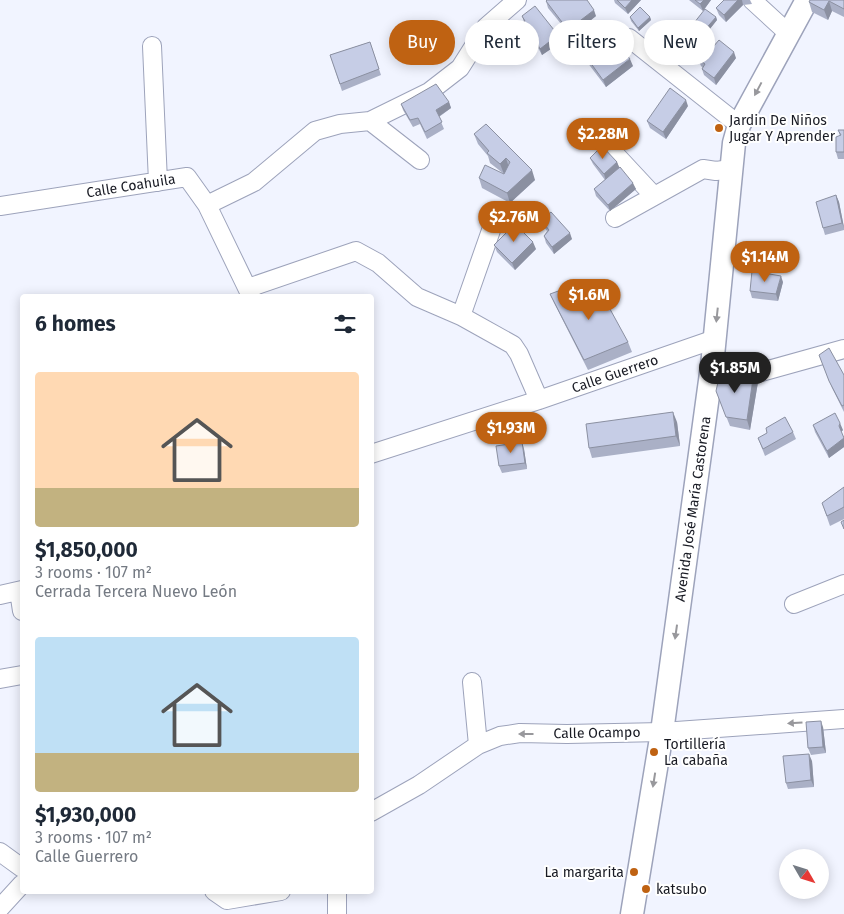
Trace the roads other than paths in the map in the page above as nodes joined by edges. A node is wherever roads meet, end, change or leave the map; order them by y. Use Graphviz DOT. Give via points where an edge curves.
graph roads {
  1 [pos="517,0"];
  2 [pos="752,0"];
  3 [pos="807,0"];
  4 [pos="788,33"];
  5 [pos="634,42"];
  6 [pos="152,46"];
  7 [pos="370,121"];
  8 [pos="738,126"];
  9 [pos="600,138"];
  10 [pos="420,160"];
  11 [pos="732,170"];
  12 [pos="158,182"];
  13 [pos="654,196"];
  14 [pos="0,206"];
  15 [pos="207,206"];
  16 [pos="615,218"];
  17 [pos="495,219"];
  18 [pos="249,292"];
  19 [pos="461,316"];
  20 [pos="715,340"];
  21 [pos="844,349"];
  22 [pos="712,366"];
  23 [pos="539,400"];
  24 [pos="374,453"];
  25 [pos="844,584"];
  26 [pos="20,590"];
  27 [pos="0,595"];
  28 [pos="794,604"];
  29 [pos="20,675"];
  30 [pos="0,679"];
  31 [pos="472,682"];
  32 [pos="844,719"];
  33 [pos="662,732"];
  34 [pos="478,744"];
  35 [pos="374,810"];
  36 [pos="0,852"];
  37 [pos="20,867"];
  38 [pos="20,886"];
  39 [pos="218,894"];
  40 [pos="263,894"];
  41 [pos="337,894"];
  42 [pos="0,908"];
  43 [pos="338,914"];
  44 [pos="632,914"];
  1 -- 7 [label="street" via="486,27 460,68 429,92"];
  2 -- 4 [label="street"];
  3 -- 4 [label="street, Avenida José María Castorena"];
  4 -- 8 [label="street, Avenida José María Castorena, one-way"];
  5 -- 8 [label="street"];
  6 -- 12 [label="street"];
  7 -- 10 [label="street"];
  7 -- 15 [label="street" via="315,131 254,182"];
  8 -- 11 [label="street, Avenida José María Castorena"];
  9 -- 13 [label="street"];
  11 -- 13 [label="street" via="716,172 703,168"];
  11 -- 20 [label="street, Avenida José María Castorena, one-way"];
  12 -- 14 [label="street, Calle Coahuila"];
  12 -- 15 [label="street, Calle Coahuila" via="187,177"];
  13 -- 16 [label="street"];
  15 -- 18 [label="street, Calle Coahuila"];
  17 -- 19 [label="street"];
  18 -- 19 [label="street" via="356,251 378,263 417,297"];
  19 -- 23 [label="street" via="513,345"];
  20 -- 22 [label="street, Avenida José María Castorena"];
  20 -- 23 [label="street, Calle Guerrero"];
  21 -- 22 [label="street" via="761,372"];
  22 -- 33 [label="street, Avenida José María Castorena, one-way"];
  23 -- 24 [label="street, Calle Guerrero"];
  25 -- 28 [label="street"];
  26 -- 27 [label="street"];
  29 -- 30 [label="street"];
  31 -- 34 [label="street"];
  32 -- 33 [label="street, Calle Ocampo, one-way"];
  33 -- 34 [label="street, Calle Ocampo, one-way" via="520,733"];
  33 -- 44 [label="street, Avenida José María Castorena, one-way"];
  34 -- 35 [label="street, Calle Ocampo"];
  36 -- 37 [label="street"];
  38 -- 42 [label="street"];
  39 -- 40 [label="street" via="227,900"];
  41 -- 43 [label="street"];
}
